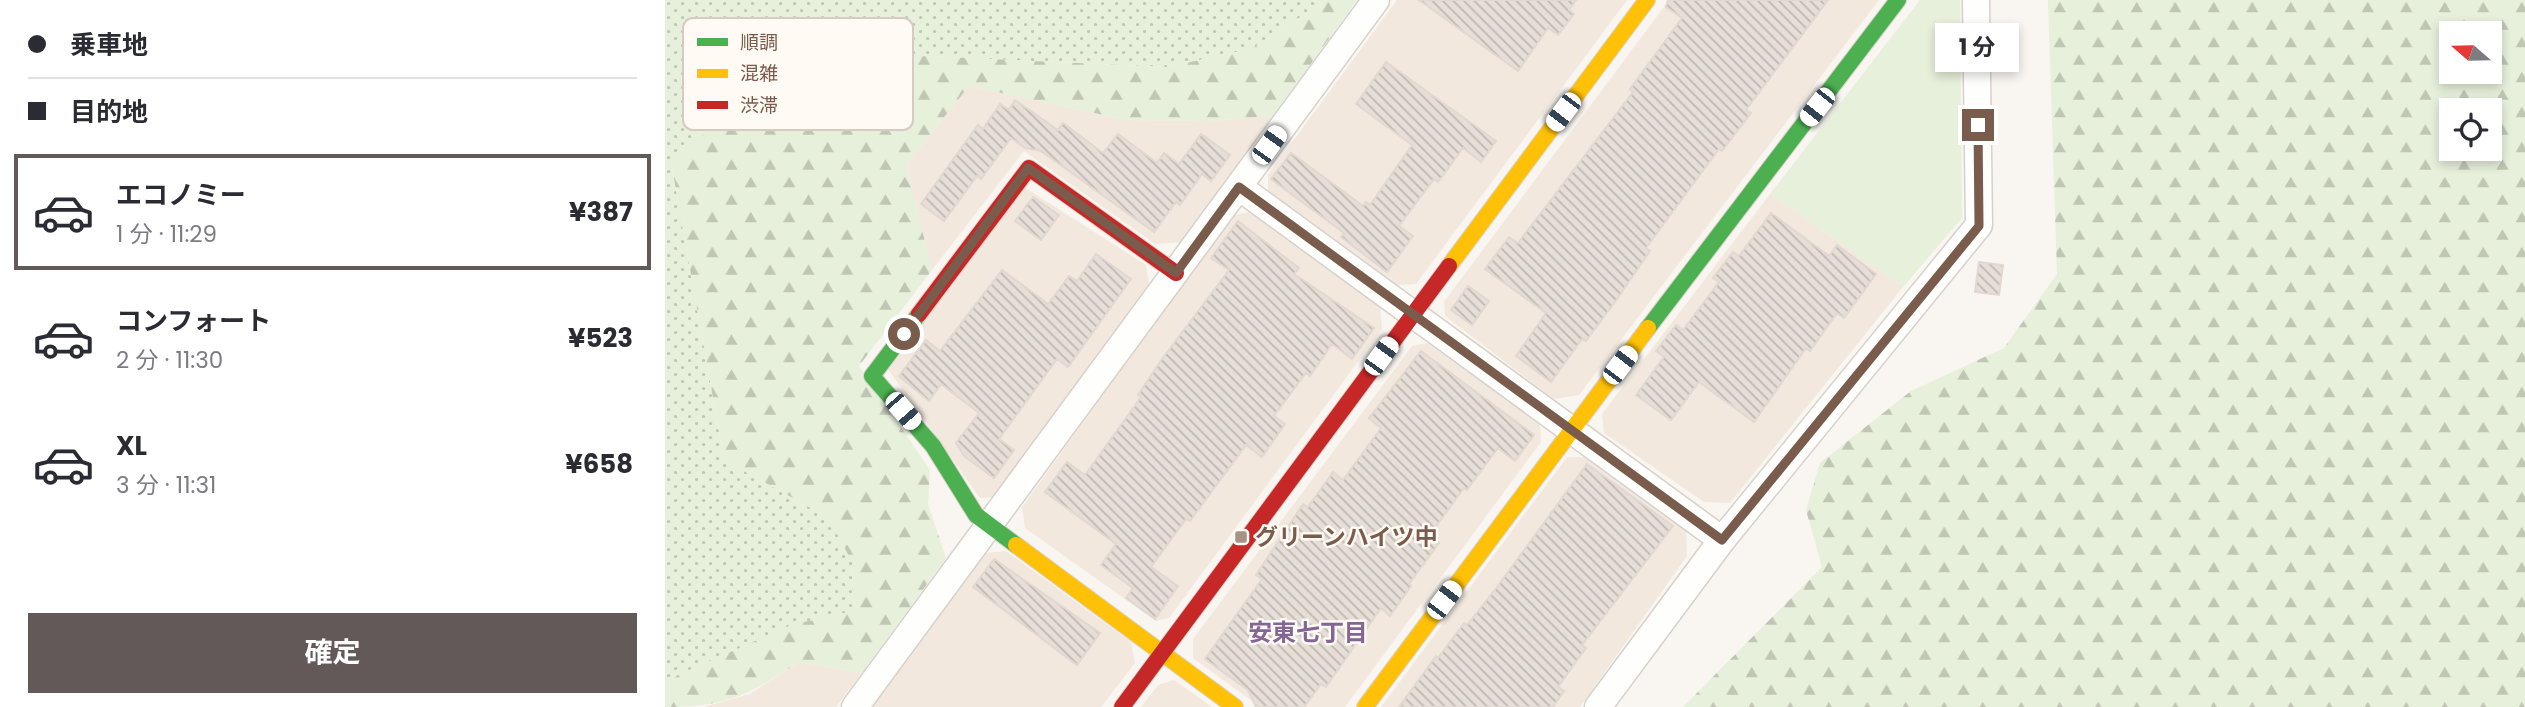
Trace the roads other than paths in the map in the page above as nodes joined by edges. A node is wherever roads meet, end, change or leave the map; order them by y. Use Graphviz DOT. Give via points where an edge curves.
graph roads {
  1 [pos="1376,0"];
  2 [pos="1647,0"];
  3 [pos="1899,0"];
  4 [pos="1976,0"];
  5 [pos="1239,187"];
  6 [pos="1176,273"];
  7 [pos="1412,313"];
  8 [pos="1571,429"];
  9 [pos="991,525"];
  10 [pos="1722,540"];
  11 [pos="1162,653"];
  12 [pos="855,707"];
  13 [pos="1122,707"];
  14 [pos="1235,707"];
  15 [pos="1365,707"];
  16 [pos="1598,707"];
  1 -- 5 [label="street"];
  2 -- 7 [label="street"];
  3 -- 8 [label="street"];
  4 -- 10 [label="street" via="1979,226"];
  5 -- 6 [label="street"];
  5 -- 7 [label="street"];
  6 -- 9 [label="street"];
  6 -- 9 [label="street" via="1028,168 872,376 933,446 976,515"];
  7 -- 8 [label="street"];
  7 -- 11 [label="street"];
  8 -- 10 [label="street"];
  8 -- 15 [label="street"];
  9 -- 11 [label="street"];
  9 -- 12 [label="street"];
  10 -- 16 [label="street"];
  11 -- 13 [label="street"];
  11 -- 14 [label="street"];
}
